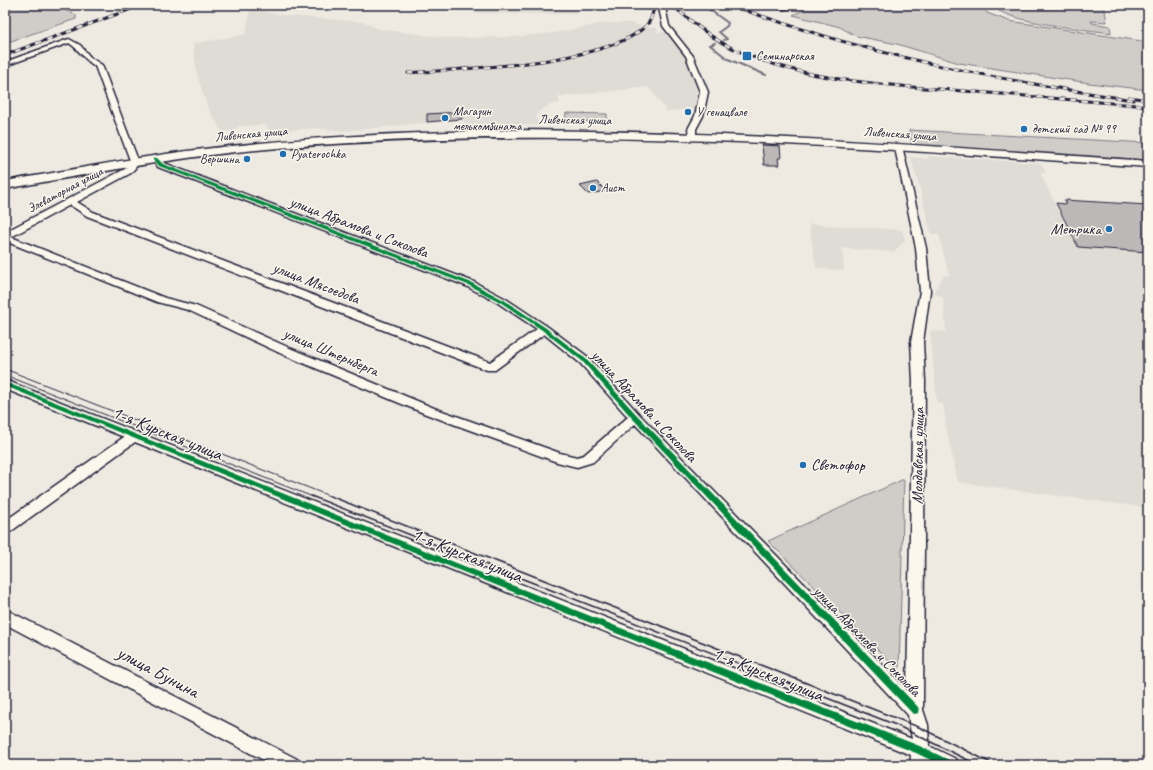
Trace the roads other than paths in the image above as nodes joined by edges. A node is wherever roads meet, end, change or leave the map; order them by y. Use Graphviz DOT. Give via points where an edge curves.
graph roads {
  1 [pos="657,5"];
  2 [pos="5,64"];
  3 [pos="693,136"];
  4 [pos="899,148"];
  5 [pos="155,159"];
  6 [pos="135,163"];
  7 [pos="1148,164"];
  8 [pos="5,185"];
  9 [pos="70,202"];
  10 [pos="5,237"];
  11 [pos="544,329"];
  12 [pos="5,384"];
  13 [pos="635,417"];
  14 [pos="134,436"];
  15 [pos="5,528"];
  16 [pos="5,616"];
  17 [pos="915,710"];
  18 [pos="919,758"];
  19 [pos="291,765"];
  20 [pos="950,765"];
  1 -- 3 [label="street" via="662,7 666,26 689,56 704,92 699,116 692,129"];
  2 -- 6 [label="street" via="69,41 78,45 88,61 98,65"];
  3 -- 4 [label="main road, Ливенская улица"];
  3 -- 5 [label="main road, Ливенская улица" via="417,136 213,151"];
  4 -- 7 [label="main road, Ливенская улица"];
  4 -- 17 [label="street, Молдавская улица" via="922,248 924,291 917,342 919,381"];
  5 -- 6 [label="main road, Ливенская улица"];
  5 -- 11 [label="street, улица Абрамова и Соколова" via="161,165 470,284 502,301"];
  6 -- 8 [label="main road, Ливенская улица"];
  6 -- 9 [label="street, Элеваторная улица" via="128,171"];
  9 -- 10 [label="street, Элеваторная улица"];
  9 -- 11 [label="street, улица Мясоедова" via="90,214 491,367"];
  10 -- 13 [label="street, улица Штернберга" via="161,300 192,308 281,349 430,411 557,457 577,462 588,459"];
  11 -- 13 [label="street, улица Абрамова и Соколова" via="584,360"];
  12 -- 14 [label="street, 1-я Курская улица"];
  13 -- 17 [label="street, улица Абрамова и Соколова"];
  14 -- 15 [label="street"];
  14 -- 18 [label="street, 1-я Курская улица"];
  16 -- 19 [label="street, улица Бунина"];
  17 -- 18 [label="street, Молдавская улица" via="921,724"];
  18 -- 20 [label="street"];
}
